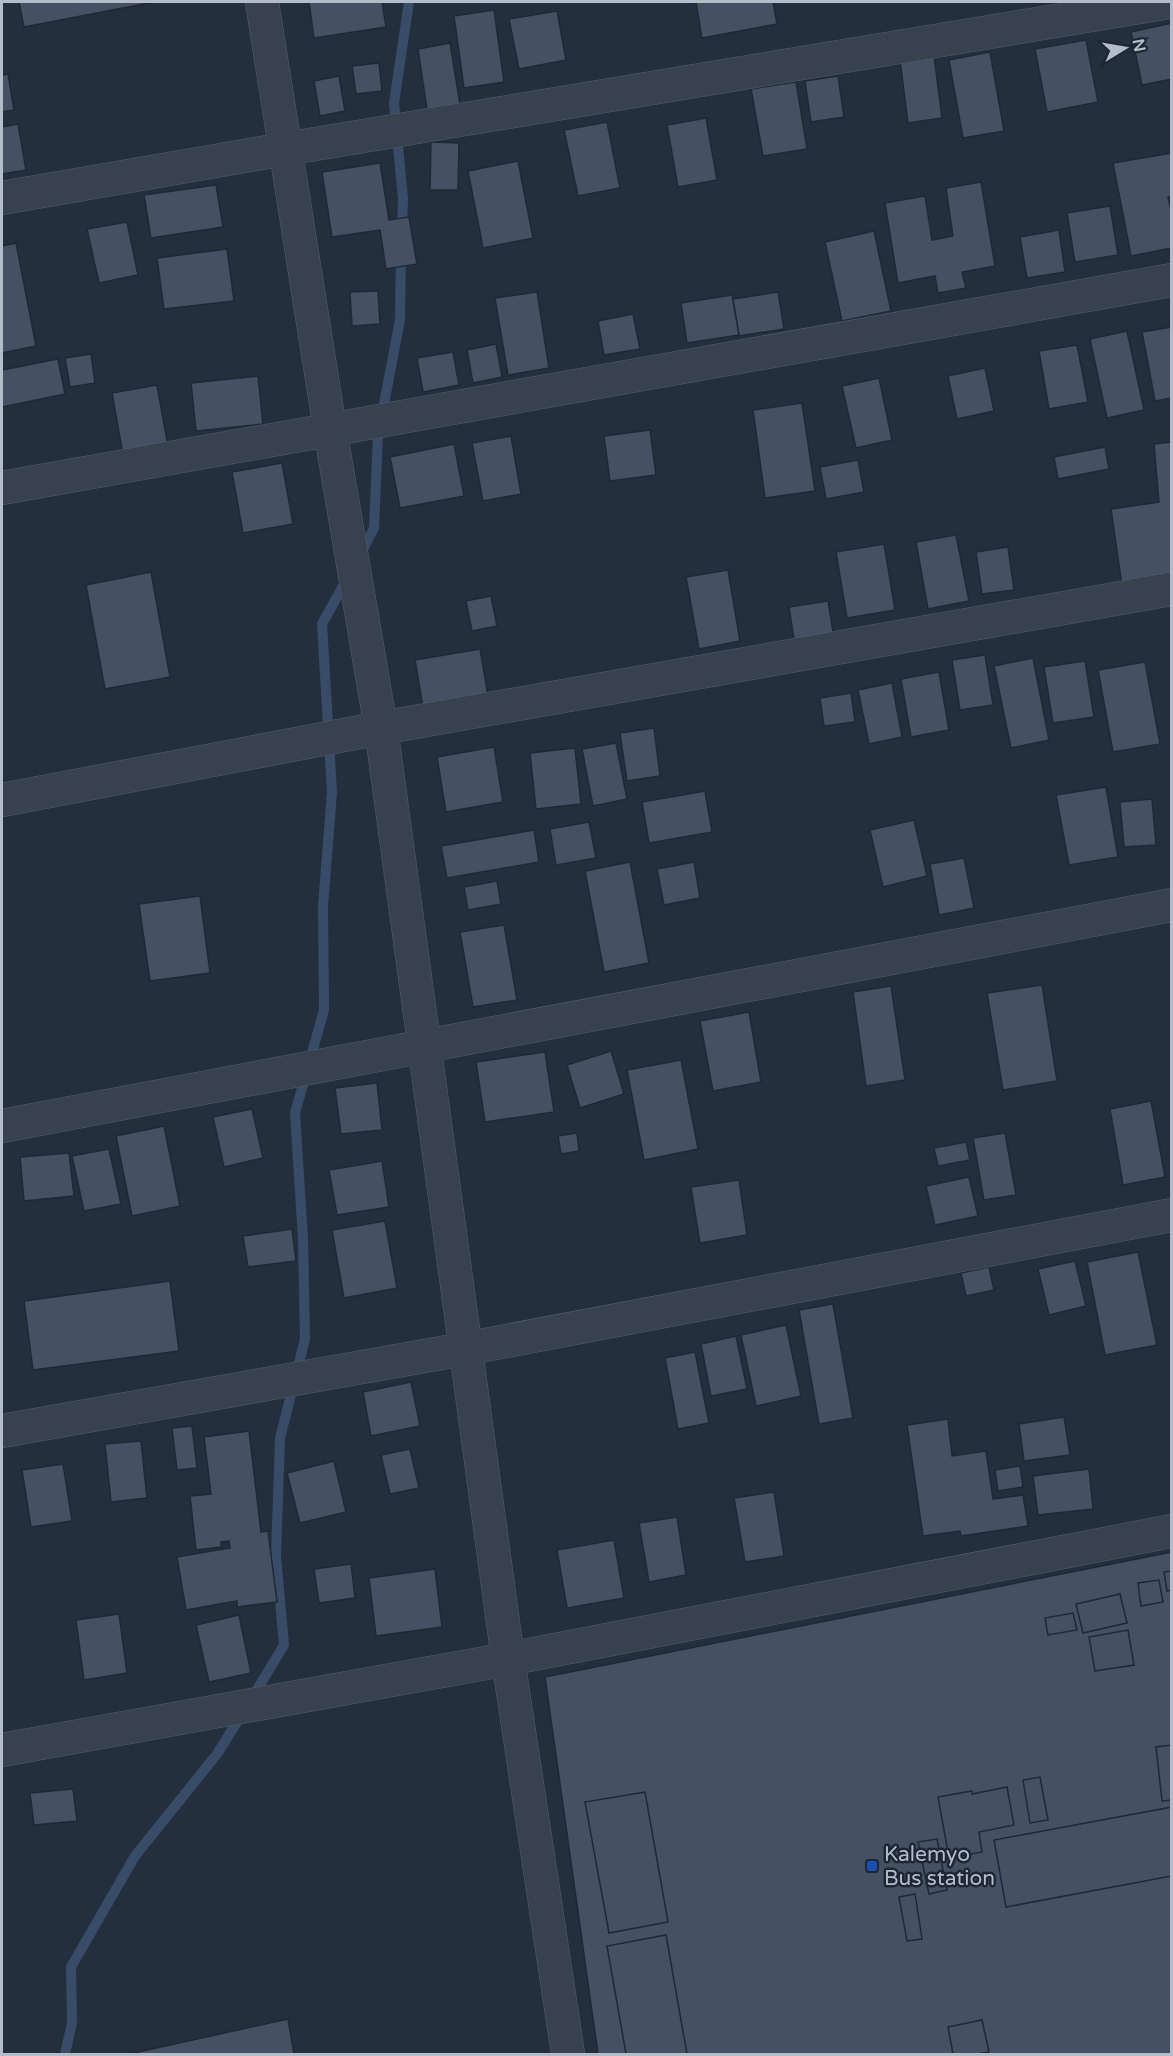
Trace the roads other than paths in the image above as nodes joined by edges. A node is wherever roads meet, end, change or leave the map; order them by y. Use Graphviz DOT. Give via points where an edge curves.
graph roads {
  1 [pos="262,2"];
  2 [pos="1170,2"];
  3 [pos="285,149"];
  4 [pos="2,198"];
  5 [pos="1172,280"];
  6 [pos="344,426"];
  7 [pos="2,488"];
  8 [pos="1172,589"];
  9 [pos="372,730"];
  10 [pos="2,800"];
  11 [pos="1172,905"];
  12 [pos="424,1047"];
  13 [pos="2,1126"];
  14 [pos="1172,1215"];
  15 [pos="464,1348"];
  16 [pos="2,1431"];
  17 [pos="1172,1531"];
  18 [pos="507,1659"];
  19 [pos="2,1750"];
  20 [pos="568,2055"];
  1 -- 3 [label="street"];
  2 -- 3 [label="street"];
  3 -- 4 [label="street"];
  3 -- 6 [label="street"];
  5 -- 6 [label="street"];
  6 -- 7 [label="street"];
  6 -- 9 [label="street" via="343,512 358,596"];
  8 -- 9 [label="street"];
  9 -- 10 [label="street"];
  9 -- 12 [label="street"];
  11 -- 12 [label="street"];
  12 -- 13 [label="street"];
  12 -- 15 [label="street"];
  14 -- 15 [label="street"];
  15 -- 16 [label="street"];
  15 -- 18 [label="street"];
  17 -- 18 [label="street"];
  18 -- 19 [label="street"];
  18 -- 20 [label="street"];
}
